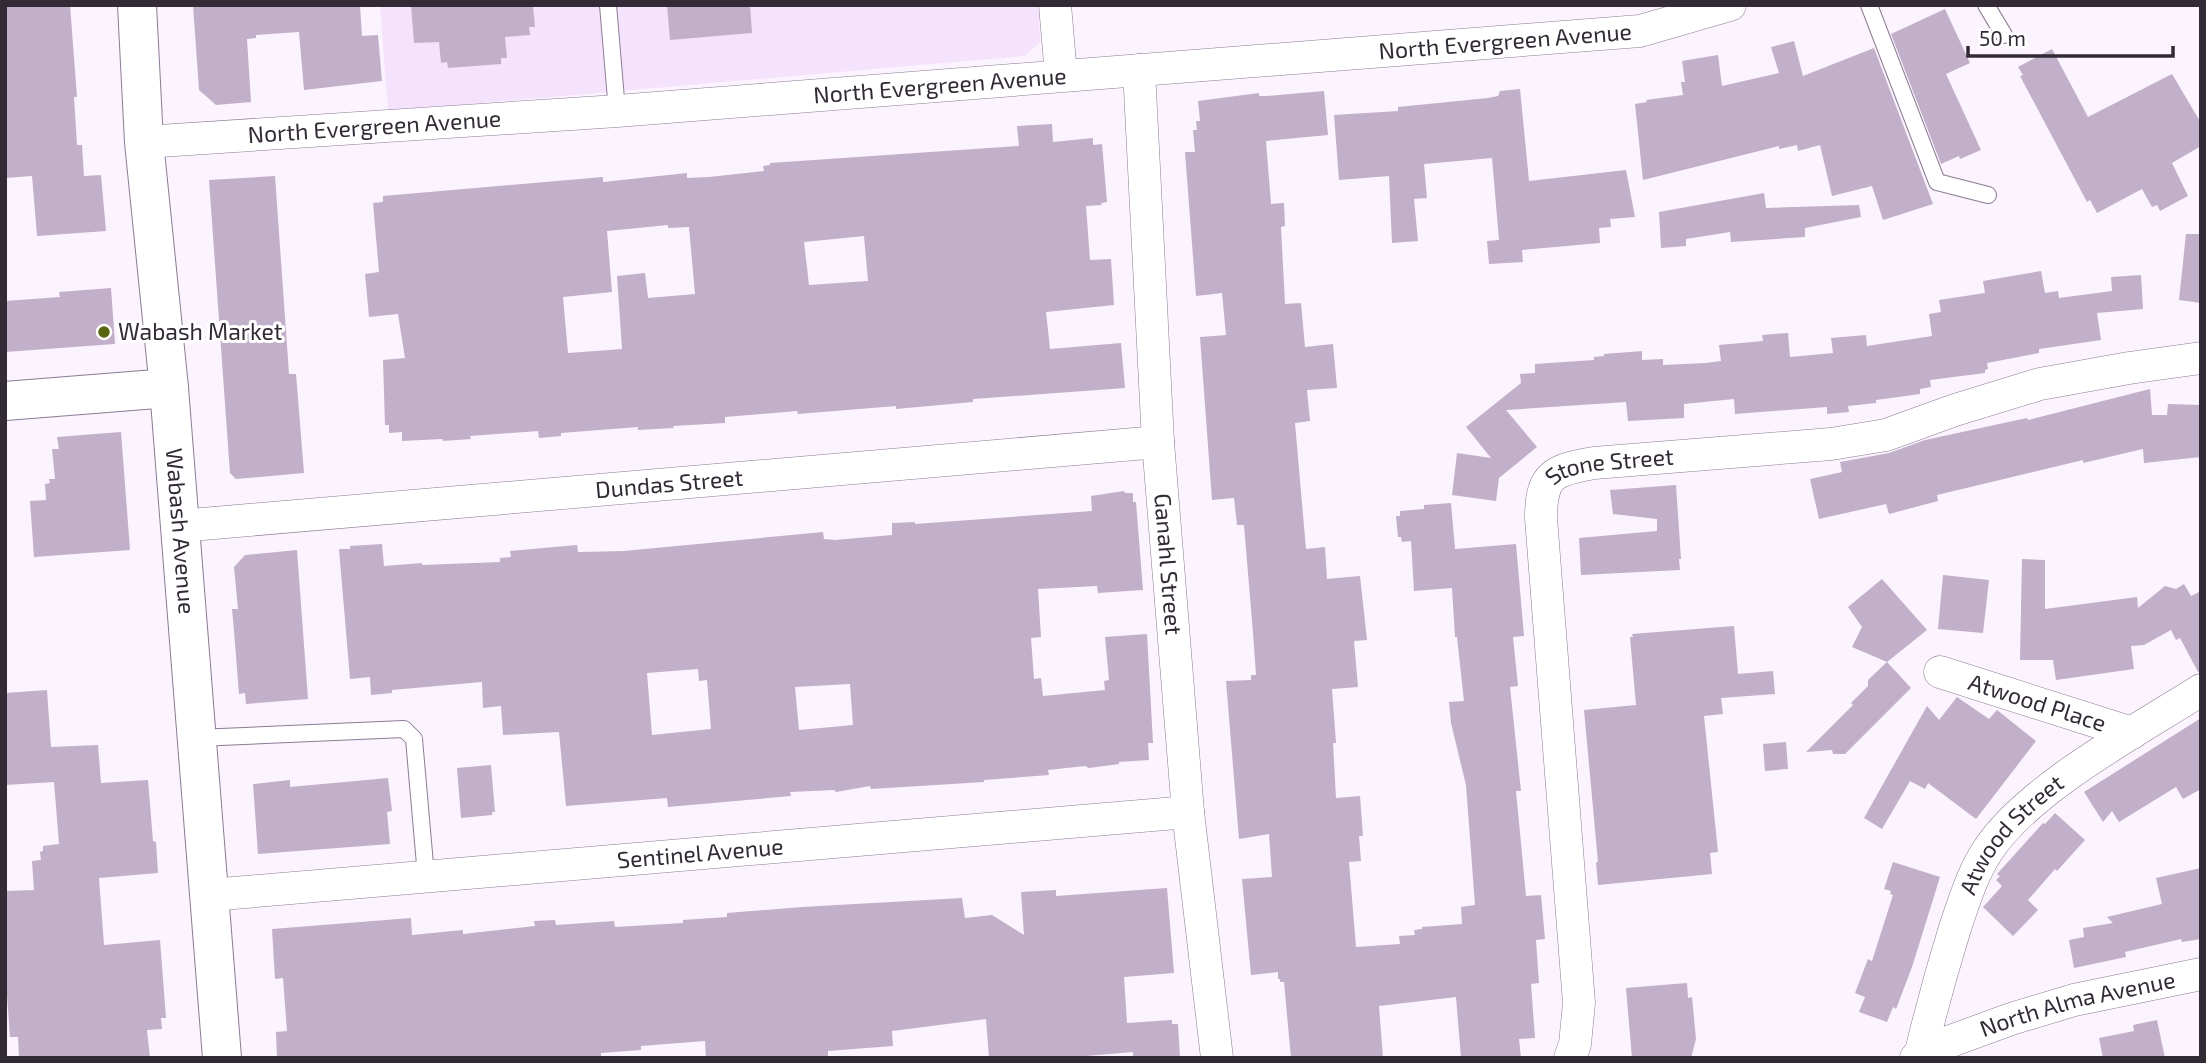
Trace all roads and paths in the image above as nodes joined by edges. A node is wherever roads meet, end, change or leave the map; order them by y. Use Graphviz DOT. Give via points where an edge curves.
graph roads {
  1 [pos="137,5"];
  2 [pos="608,5"];
  3 [pos="1055,5"];
  4 [pos="1731,5"];
  5 [pos="1869,5"];
  6 [pos="1986,5"];
  7 [pos="1638,18"];
  8 [pos="2004,35"];
  9 [pos="1139,70"];
  10 [pos="1061,75"];
  11 [pos="617,111"];
  12 [pos="144,142"];
  13 [pos="1988,195"];
  14 [pos="2201,358"];
  15 [pos="169,388"];
  16 [pos="5,401"];
  17 [pos="1158,442"];
  18 [pos="179,526"];
  19 [pos="1940,672"];
  20 [pos="2201,690"];
  21 [pos="2132,733"];
  22 [pos="197,738"];
  23 [pos="1188,813"];
  24 [pos="426,876"];
  25 [pos="210,895"];
  26 [pos="2201,974"];
  27 [pos="1919,1055"];
  28 [pos="222,1058"];
  29 [pos="1217,1058"];
  30 [pos="1570,1058"];
  1 -- 12 [label="street, Wabash Avenue"];
  2 -- 11 [label="lane"];
  3 -- 10 [label="street"];
  4 -- 7 [label="street, North Evergreen Avenue"];
  5 -- 13 [label="lane" via="1937,183"];
  6 -- 8 [label="lane"];
  7 -- 9 [label="street, North Evergreen Avenue"];
  9 -- 10 [label="street, North Evergreen Avenue"];
  9 -- 17 [label="street, Ganahl Street"];
  10 -- 11 [label="street, North Evergreen Avenue"];
  11 -- 12 [label="street, North Evergreen Avenue"];
  12 -- 15 [label="street, Wabash Avenue"];
  14 -- 30 [label="street, Stone Street" via="2040,384 1886,435 1831,444 1594,463 1568,467 1550,478 1541,494 1541,518 1579,1003"];
  15 -- 16 [label="street"];
  15 -- 18 [label="street, Wabash Avenue"];
  17 -- 18 [label="street, Dundas Street"];
  17 -- 23 [label="street, Ganahl Street"];
  18 -- 22 [label="street, Wabash Avenue"];
  19 -- 21 [label="street, Atwood Place"];
  20 -- 21 [label="street, Atwood Street"];
  21 -- 27 [label="street, Atwood Street" via="2023,810 1988,849 1967,891"];
  22 -- 24 [label="lane" via="404,729 414,739"];
  22 -- 25 [label="street, Wabash Avenue"];
  23 -- 24 [label="street, Sentinel Avenue"];
  23 -- 29 [label="street, Ganahl Street"];
  24 -- 25 [label="street, Sentinel Avenue"];
  25 -- 28 [label="street, Wabash Avenue"];
  26 -- 27 [label="street, North Alma Avenue" via="2074,1000"];
}
